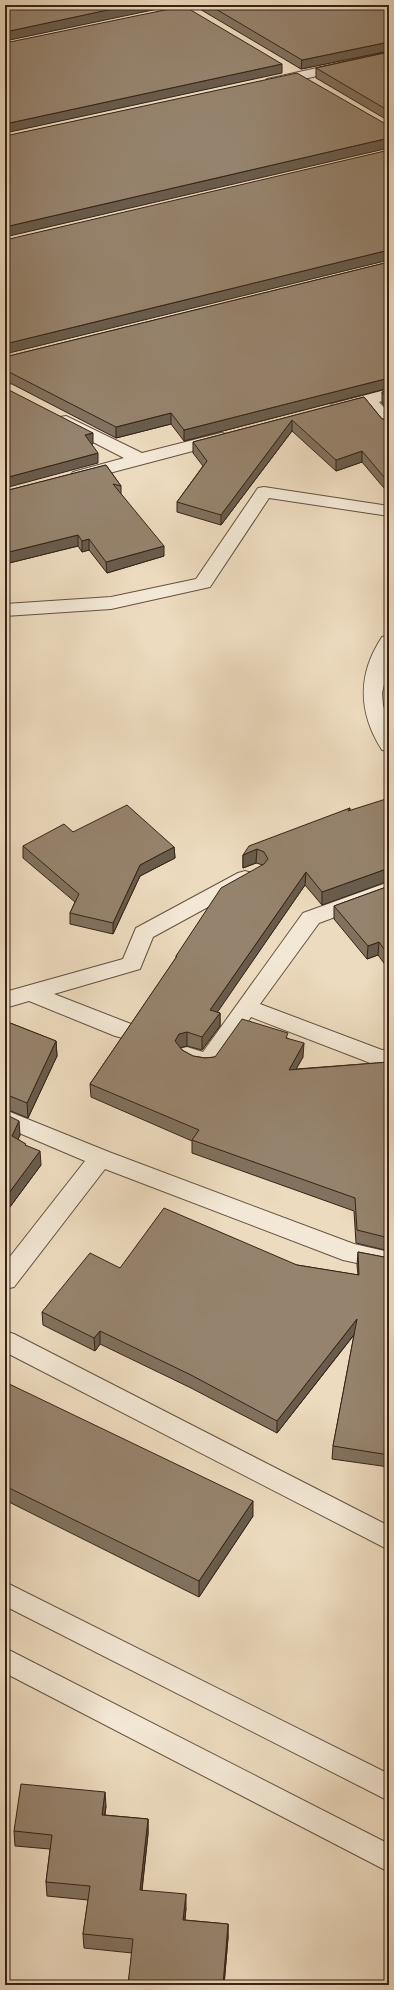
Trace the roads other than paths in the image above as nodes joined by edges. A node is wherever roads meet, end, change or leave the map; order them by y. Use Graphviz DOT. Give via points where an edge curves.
graph roads {
  1 [pos="389,56"];
  2 [pos="280,64"];
  3 [pos="300,76"];
  4 [pos="261,85"];
  5 [pos="320,88"];
  6 [pos="389,394"];
  7 [pos="368,400"];
  8 [pos="322,412"];
  9 [pos="52,413"];
  10 [pos="389,424"];
  11 [pos="239,434"];
  12 [pos="140,460"];
  13 [pos="65,480"];
  14 [pos="389,511"];
  15 [pos="5,610"];
  16 [pos="389,641"];
  17 [pos="389,745"];
  18 [pos="256,872"];
  19 [pos="389,889"];
  20 [pos="30,993"];
  21 [pos="5,1000"];
  22 [pos="246,1007"];
  23 [pos="123,1030"];
  24 [pos="187,1056"];
  25 [pos="389,1057"];
  26 [pos="5,1118"];
  27 [pos="101,1158"];
  28 [pos="389,1261"];
  29 [pos="5,1280"];
  30 [pos="5,1341"];
  31 [pos="389,1539"];
  32 [pos="5,1593"];
  33 [pos="5,1660"];
  34 [pos="389,1788"];
  35 [pos="389,1859"];
  1 -- 3 [label="street"];
  2 -- 3 [label="street"];
  3 -- 4 [label="street"];
  3 -- 5 [label="street"];
  6 -- 7 [label="street"];
  7 -- 8 [label="street"];
  7 -- 10 [label="street"];
  9 -- 12 [label="street"];
  11 -- 12 [label="street"];
  12 -- 13 [label="street"];
  14 -- 15 [label="street" via="264,492 202,583 111,603"];
  16 -- 17 [label="street" via="376,668 371,700 381,732"];
  18 -- 20 [label="street" via="144,933 132,964"];
  19 -- 22 [label="street" via="311,918"];
  20 -- 21 [label="street"];
  20 -- 23 [label="street"];
  22 -- 24 [label="street" via="207,1063"];
  22 -- 25 [label="street" via="381,1058"];
  26 -- 27 [label="street"];
  27 -- 28 [label="street" via="351,1253"];
  27 -- 29 [label="street"];
  30 -- 31 [label="street"];
  32 -- 34 [label="street"];
  33 -- 35 [label="street"];
}
